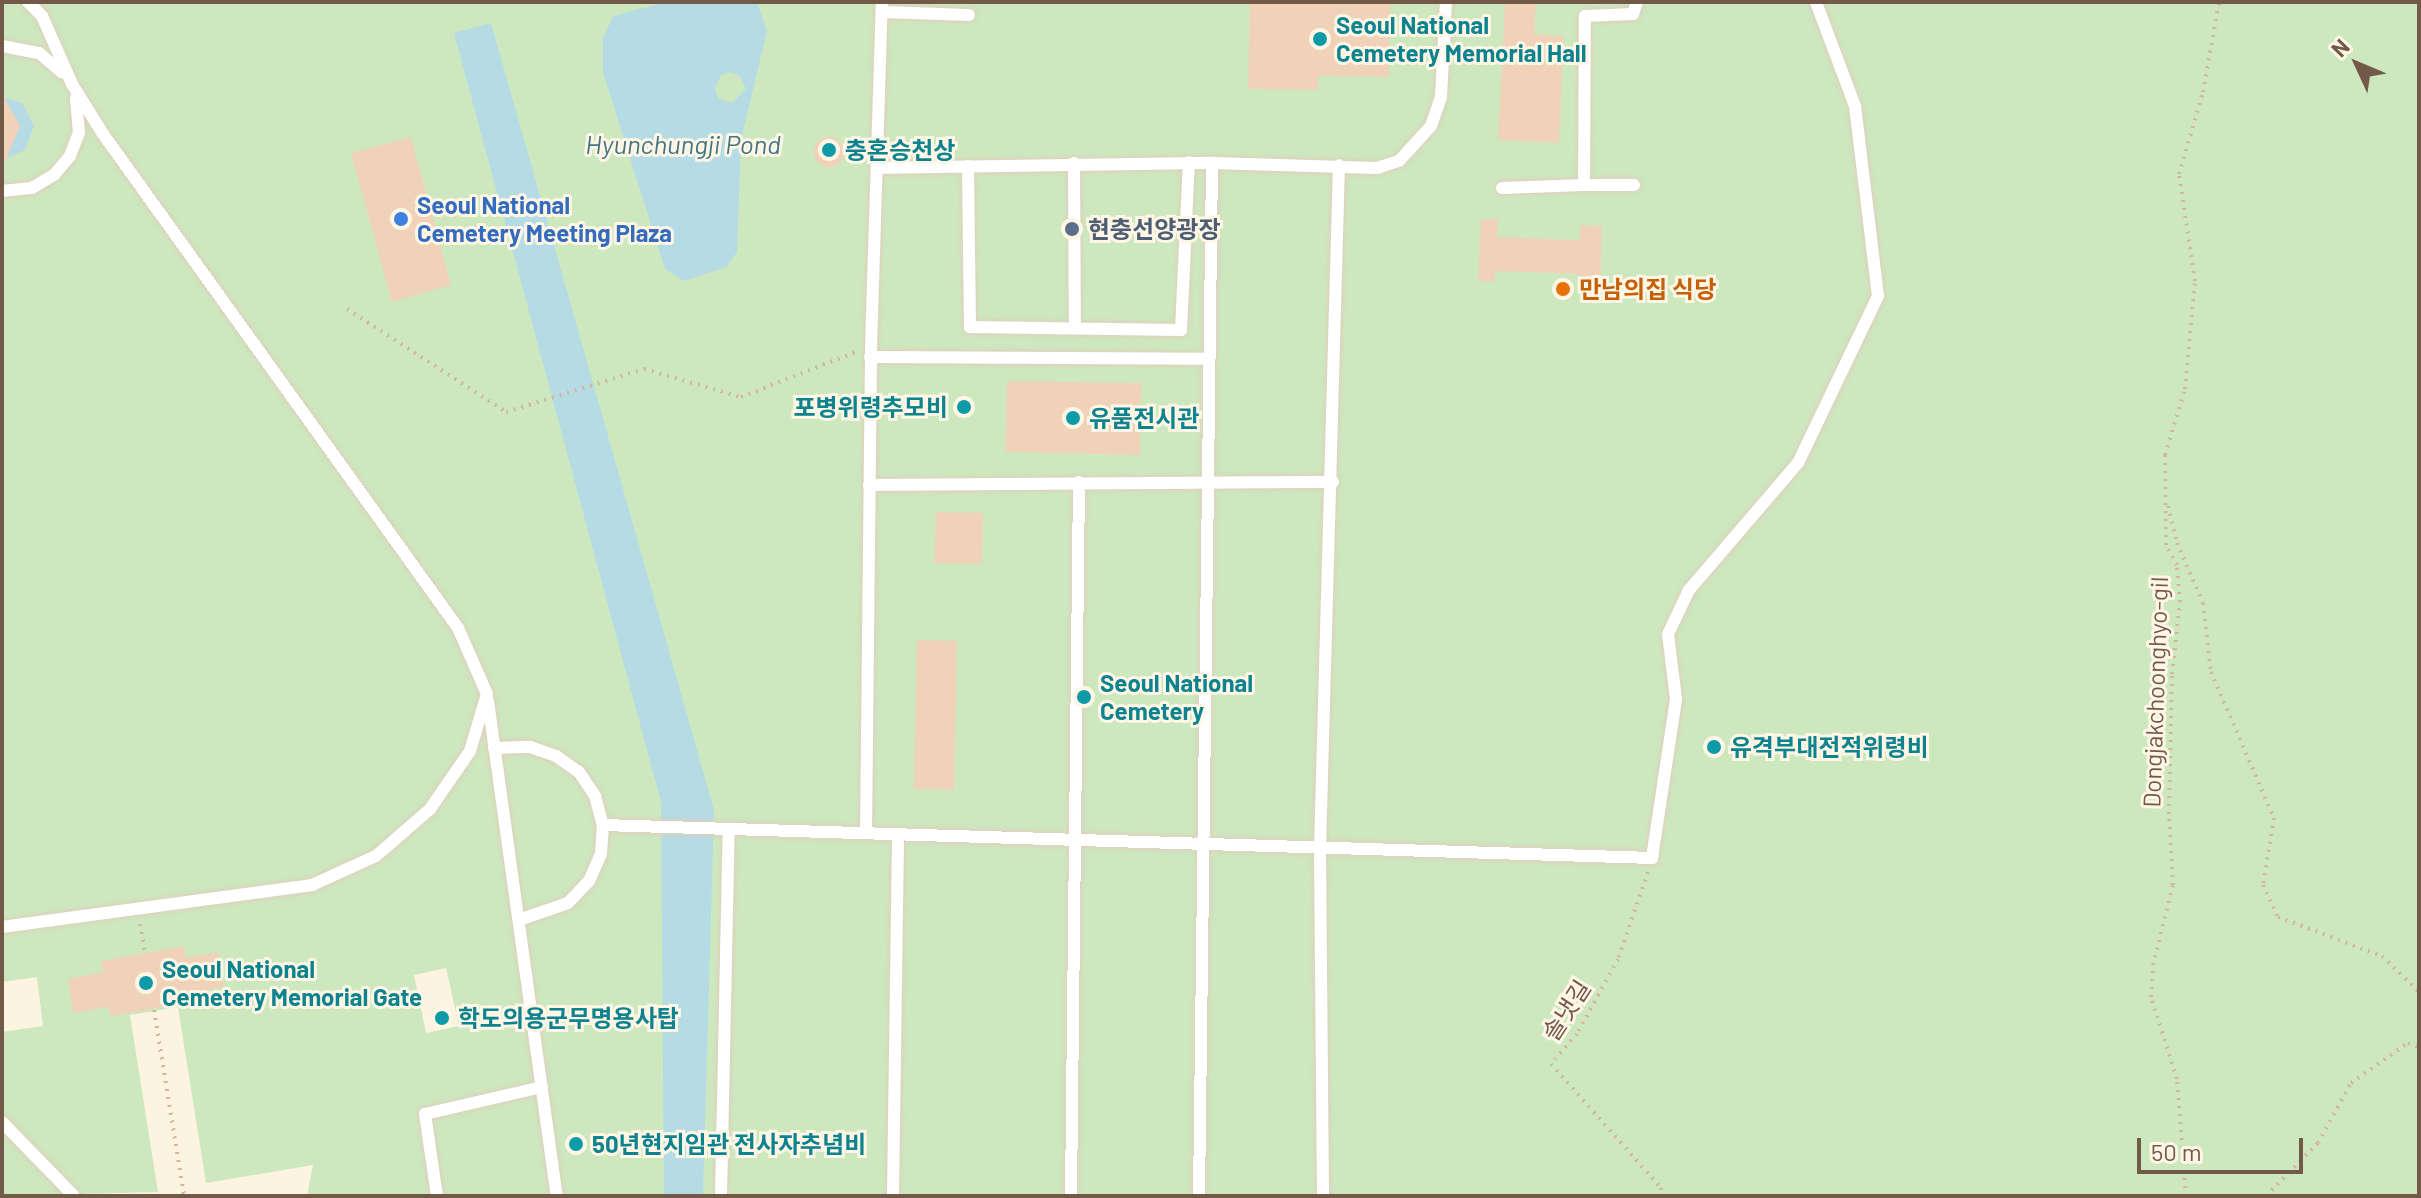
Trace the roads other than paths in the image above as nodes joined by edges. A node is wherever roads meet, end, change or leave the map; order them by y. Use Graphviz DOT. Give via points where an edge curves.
graph roads {
  1 [pos="28,2"];
  2 [pos="1446,2"];
  3 [pos="1637,2"];
  4 [pos="1816,2"];
  5 [pos="882,7"];
  6 [pos="969,15"];
  7 [pos="2,46"];
  8 [pos="72,84"];
  9 [pos="1189,162"];
  10 [pos="1074,163"];
  11 [pos="1212,163"];
  12 [pos="1339,165"];
  13 [pos="968,166"];
  14 [pos="877,168"];
  15 [pos="1584,185"];
  16 [pos="1634,185"];
  17 [pos="1502,188"];
  18 [pos="2,191"];
  19 [pos="1075,328"];
  20 [pos="870,352"];
  21 [pos="1209,359"];
  22 [pos="1208,480"];
  23 [pos="1079,482"];
  24 [pos="1333,482"];
  25 [pos="869,485"];
  26 [pos="487,694"];
  27 [pos="494,748"];
  28 [pos="603,825"];
  29 [pos="729,829"];
  30 [pos="866,833"];
  31 [pos="898,834"];
  32 [pos="1079,840"];
  33 [pos="1203,844"];
  34 [pos="1320,848"];
  35 [pos="519,920"];
  36 [pos="2,927"];
  37 [pos="542,1087"];
  38 [pos="2,1122"];
  39 [pos="74,1196"];
  40 [pos="437,1196"];
  41 [pos="557,1196"];
  42 [pos="721,1196"];
  43 [pos="893,1196"];
  44 [pos="1071,1196"];
  45 [pos="1199,1196"];
  46 [pos="1323,1196"];
  1 -- 8 [label="lane" via="42,16"];
  2 -- 12 [label="lane" via="1441,97 1431,126 1399,161 1377,168"];
  3 -- 15 [label="lane" via="1633,14 1585,16"];
  4 -- 34 [label="lane" via="1855,106 1878,296 1798,463 1689,590 1668,634 1676,699 1652,858"];
  5 -- 6 [label="lane"];
  5 -- 14 [label="lane"];
  7 -- 8 [label="lane" via="39,53"];
  8 -- 18 [label="lane" via="79,133 70,156 54,175 32,188"];
  8 -- 26 [label="lane" via="458,628"];
  9 -- 10 [label="lane"];
  9 -- 11 [label="lane"];
  9 -- 19 [label="lane" via="1181,330"];
  10 -- 13 [label="lane"];
  10 -- 19 [label="lane"];
  11 -- 12 [label="lane"];
  11 -- 21 [label="lane"];
  12 -- 24 [label="lane"];
  13 -- 14 [label="lane"];
  13 -- 19 [label="lane" via="970,327"];
  14 -- 20 [label="lane"];
  15 -- 16 [label="lane"];
  15 -- 17 [label="lane"];
  20 -- 21 [label="lane"];
  20 -- 25 [label="lane"];
  21 -- 22 [label="lane"];
  22 -- 23 [label="lane"];
  22 -- 24 [label="lane"];
  22 -- 33 [label="lane"];
  23 -- 25 [label="lane"];
  23 -- 32 [label="lane"];
  24 -- 34 [label="lane"];
  25 -- 30 [label="lane"];
  26 -- 27 [label="lane"];
  26 -- 36 [label="lane" via="470,751 430,809 376,856 312,885"];
  27 -- 28 [label="lane" via="530,747 556,756 587,784"];
  27 -- 35 [label="lane"];
  28 -- 29 [label="lane"];
  28 -- 35 [label="lane" via="601,854 589,881 568,903"];
  29 -- 30 [label="lane"];
  29 -- 42 [label="lane"];
  30 -- 31 [label="lane"];
  31 -- 32 [label="lane"];
  31 -- 43 [label="lane"];
  32 -- 33 [label="lane"];
  32 -- 44 [label="lane"];
  33 -- 34 [label="lane"];
  33 -- 45 [label="lane"];
  34 -- 46 [label="lane"];
  35 -- 37 [label="lane"];
  37 -- 40 [label="lane" via="425,1114"];
  37 -- 41 [label="lane"];
  38 -- 39 [label="lane"];
}
